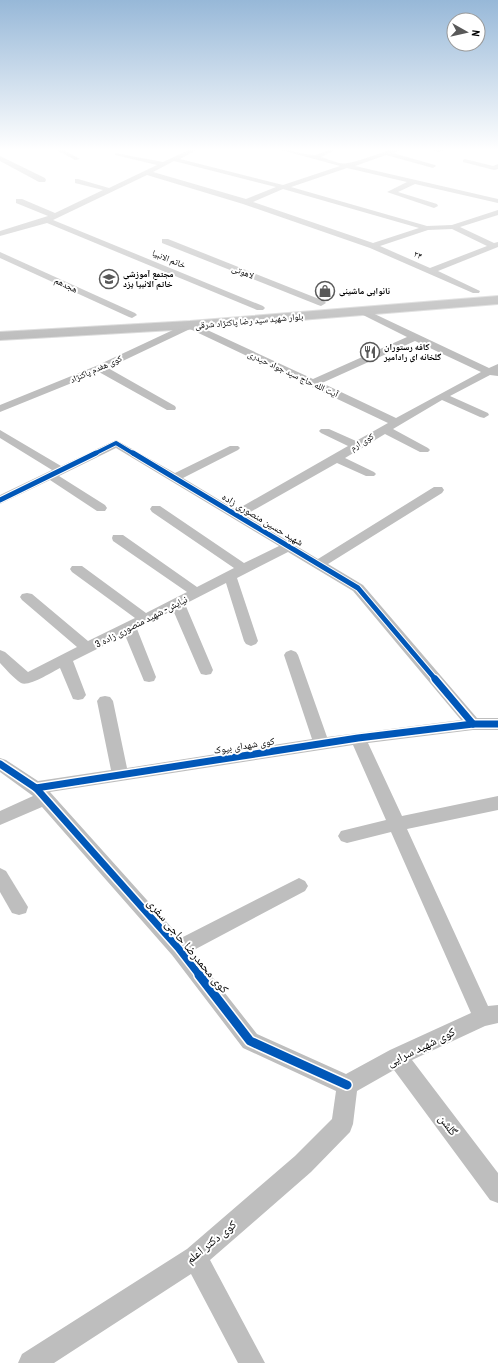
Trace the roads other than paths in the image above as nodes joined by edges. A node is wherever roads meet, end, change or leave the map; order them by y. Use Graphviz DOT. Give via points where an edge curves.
graph roads {
  1 [pos="41,213"];
  2 [pos="62,213"];
  3 [pos="277,213"];
  4 [pos="373,213"];
  5 [pos="496,213"];
  6 [pos="51,218"];
  7 [pos="453,227"];
  8 [pos="427,228"];
  9 [pos="0,234"];
  10 [pos="165,241"];
  11 [pos="496,245"];
  12 [pos="373,246"];
  13 [pos="0,255"];
  14 [pos="430,271"];
  15 [pos="498,289"];
  16 [pos="476,291"];
  17 [pos="498,300"];
  18 [pos="320,303"];
  19 [pos="260,308"];
  20 [pos="203,311"];
  21 [pos="364,312"];
  22 [pos="148,314"];
  23 [pos="132,315"];
  24 [pos="101,317"];
  25 [pos="190,325"];
  26 [pos="0,336"];
  27 [pos="416,337"];
  28 [pos="100,368"];
  29 [pos="495,372"];
  30 [pos="313,383"];
  31 [pos="442,396"];
  32 [pos="171,408"];
  33 [pos="0,409"];
  34 [pos="484,415"];
  35 [pos="396,422"];
  36 [pos="384,429"];
  37 [pos="325,431"];
  38 [pos="0,433"];
  39 [pos="356,446"];
  40 [pos="234,448"];
  41 [pos="424,450"];
  42 [pos="337,458"];
  43 [pos="55,473"];
  44 [pos="370,474"];
  45 [pos="174,478"];
  46 [pos="438,490"];
  47 [pos="0,500"];
  48 [pos="101,508"];
  49 [pos="156,510"];
  50 [pos="236,515"];
  51 [pos="118,538"];
  52 [pos="289,546"];
  53 [pos="319,564"];
  54 [pos="77,569"];
  55 [pos="244,569"];
  56 [pos="230,576"];
  57 [pos="197,593"];
  58 [pos="28,597"];
  59 [pos="177,603"];
  60 [pos="144,619"];
  61 [pos="129,627"];
  62 [pos="251,641"];
  63 [pos="87,648"];
  64 [pos="0,655"];
  65 [pos="291,655"];
  66 [pos="65,660"];
  67 [pos="206,670"];
  68 [pos="149,677"];
  69 [pos="78,695"];
  70 [pos="104,701"];
  71 [pos="473,724"];
  72 [pos="498,724"];
  73 [pos="358,738"];
  74 [pos="320,743"];
  75 [pos="1,764"];
  76 [pos="120,775"];
  77 [pos="40,793"];
  78 [pos="498,803"];
  79 [pos="0,818"];
  80 [pos="396,824"];
  81 [pos="347,836"];
  82 [pos="0,876"];
  83 [pos="299,886"];
  84 [pos="19,907"];
  85 [pos="179,949"];
  86 [pos="490,1016"];
  87 [pos="397,1057"];
  88 [pos="347,1085"];
  89 [pos="498,1192"];
  90 [pos="194,1257"];
  91 [pos="31,1363"];
  92 [pos="252,1363"];
  1 -- 6 [label="street, خاتم الانبیا"];
  2 -- 6 [label="street"];
  3 -- 12 [label="street, ۲۴"];
  4 -- 8 [label="street"];
  5 -- 7 [label="street"];
  6 -- 9 [label="street"];
  6 -- 19 [label="street, خاتم الانبیا"];
  7 -- 8 [label="street"];
  7 -- 11 [label="street"];
  8 -- 12 [label="street"];
  10 -- 18 [label="street, لاهوتی"];
  11 -- 14 [label="street"];
  12 -- 14 [label="street, ۲۴"];
  13 -- 23 [label="street, هجدهم"];
  14 -- 16 [label="street, ۲۴"];
  15 -- 16 [label="main road, بلوار شهید سید رضا پاکنژاد شرقی"];
  16 -- 18 [label="main road, بلوار شهید سید رضا پاکنژاد شرقی"];
  17 -- 21 [label="main road, بلوار شهید سید رضا پاکنژاد شرقی"];
  18 -- 19 [label="main road, بلوار شهید سید رضا پاکنژاد شرقی"];
  19 -- 20 [label="main road, بلوار شهید سید رضا پاکنژاد شرقی"];
  21 -- 25 [label="main road, بلوار شهید سید رضا پاکنژاد شرقی"];
  21 -- 27 [label="street"];
  22 -- 23 [label="main road"];
  23 -- 24 [label="main road"];
  25 -- 26 [label="main road, بلوار شهید سید رضا پاکنژاد شرقی"];
  25 -- 28 [label="street, کوی هفدم پاکنژاد"];
  25 -- 30 [label="street, آیت الله حاج سید جواد حیدری"];
  27 -- 29 [label="street"];
  27 -- 30 [label="street"];
  28 -- 32 [label="street"];
  28 -- 33 [label="street, کوی هفدم پاکنژاد"];
  29 -- 31 [label="street, کوی ارم"];
  30 -- 35 [label="street, آیت الله حاج سید جواد حیدری"];
  31 -- 34 [label="street"];
  31 -- 35 [label="street, کوی ارم"];
  35 -- 36 [label="street, کوی ارم"];
  36 -- 39 [label="street, کوی ارم"];
  36 -- 41 [label="street"];
  37 -- 39 [label="street"];
  38 -- 43 [label="street"];
  39 -- 42 [label="street, کوی ارم"];
  40 -- 45 [label="street"];
  42 -- 44 [label="street"];
  42 -- 50 [label="street, کوی ارم"];
  43 -- 45 [label="street, شهید حسین منصوری زاده" via="116,443"];
  43 -- 47 [label="street, شهید حسین منصوری زاده"];
  43 -- 48 [label="street"];
  45 -- 50 [label="street, شهید حسین منصوری زاده"];
  46 -- 53 [label="street"];
  49 -- 55 [label="street"];
  50 -- 52 [label="street, شهید حسین منصوری زاده"];
  51 -- 57 [label="street"];
  52 -- 53 [label="street, شهید حسین منصوری زاده"];
  52 -- 55 [label="street, نیایش- شهید منصوری زاده 3"];
  53 -- 71 [label="street, شهید حسین منصوری زاده" via="358,588"];
  54 -- 60 [label="street"];
  55 -- 56 [label="street, نیایش- شهید منصوری زاده 3"];
  56 -- 57 [label="street, نیایش- شهید منصوری زاده 3"];
  56 -- 62 [label="street"];
  57 -- 59 [label="street, نیایش- شهید منصوری زاده 3"];
  58 -- 63 [label="street"];
  59 -- 60 [label="street, نیایش- شهید منصوری زاده 3"];
  59 -- 67 [label="street"];
  60 -- 61 [label="street, نیایش- شهید منصوری زاده 3"];
  61 -- 63 [label="street, نیایش- شهید منصوری زاده 3"];
  61 -- 68 [label="street"];
  63 -- 66 [label="street, نیایش- شهید منصوری زاده 3"];
  64 -- 66 [label="street, نیایش- شهید منصوری زاده 3" via="26,679"];
  65 -- 74 [label="street"];
  66 -- 69 [label="street"];
  70 -- 76 [label="street"];
  71 -- 72 [label="street, کوی شهدای بیوک"];
  71 -- 73 [label="street, کوی شهدای بیوک"];
  73 -- 74 [label="street, کوی شهدای بیوک"];
  73 -- 80 [label="street"];
  74 -- 76 [label="street, کوی شهدای بیوک"];
  75 -- 77 [label="street"];
  76 -- 77 [label="street, کوی شهدای بیوک"];
  77 -- 79 [label="street, کوی شهدای بیوک"];
  77 -- 85 [label="street, کوی محمدرضا حاجی سفری"];
  78 -- 80 [label="street"];
  80 -- 81 [label="street"];
  80 -- 86 [label="street"];
  82 -- 84 [label="street"];
  83 -- 85 [label="street"];
  85 -- 88 [label="street, کوی محمدرضا حاجی سفری" via="250,1041"];
  86 -- 87 [label="street, کوی شهید سرایی"];
  87 -- 88 [label="street, کوی شهید سرایی"];
  87 -- 89 [label="street, گلشن"];
  88 -- 90 [label="street, کوی دکتر اعلم" via="342,1124 303,1164"];
  90 -- 91 [label="street, کوی دکتر اعلم"];
  90 -- 92 [label="street"];
}
